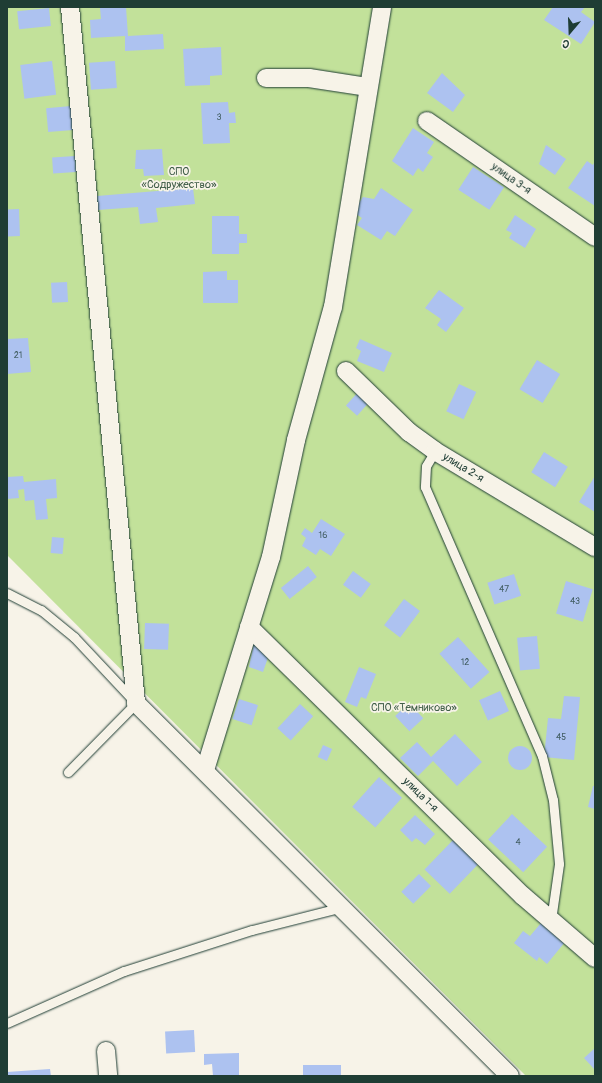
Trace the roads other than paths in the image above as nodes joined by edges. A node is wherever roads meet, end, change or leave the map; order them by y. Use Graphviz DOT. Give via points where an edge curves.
graph roads {
  1 [pos="70,7"];
  2 [pos="382,7"];
  3 [pos="266,78"];
  4 [pos="368,87"];
  5 [pos="426,121"];
  6 [pos="595,237"];
  7 [pos="346,371"];
  8 [pos="436,451"];
  9 [pos="595,547"];
  10 [pos="7,593"];
  11 [pos="249,627"];
  12 [pos="136,703"];
  13 [pos="205,770"];
  14 [pos="68,772"];
  15 [pos="343,908"];
  16 [pos="551,920"];
  17 [pos="595,958"];
  18 [pos="7,1023"];
  19 [pos="106,1051"];
  20 [pos="108,1076"];
  21 [pos="510,1076"];
  1 -- 12 [label="street" via="123,591"];
  2 -- 4 [label="street"];
  3 -- 4 [label="street" via="309,78"];
  4 -- 11 [label="street" via="333,307 296,440 271,557"];
  5 -- 6 [label="street, улица 3-я"];
  7 -- 8 [label="street, улица 2-я" via="409,432"];
  8 -- 9 [label="street, улица 2-я"];
  8 -- 16 [label="lane" via="426,466 425,487 542,756 553,800 559,864"];
  10 -- 12 [label="lane" via="40,610 74,637"];
  11 -- 13 [label="street"];
  11 -- 16 [label="street, улица 1-я"];
  12 -- 13 [label="street"];
  12 -- 14 [label="lane"];
  13 -- 15 [label="street"];
  15 -- 18 [label="lane" via="252,930 124,971"];
  15 -- 21 [label="street"];
  16 -- 17 [label="street, улица 1-я"];
  19 -- 20 [label="street"];
}
